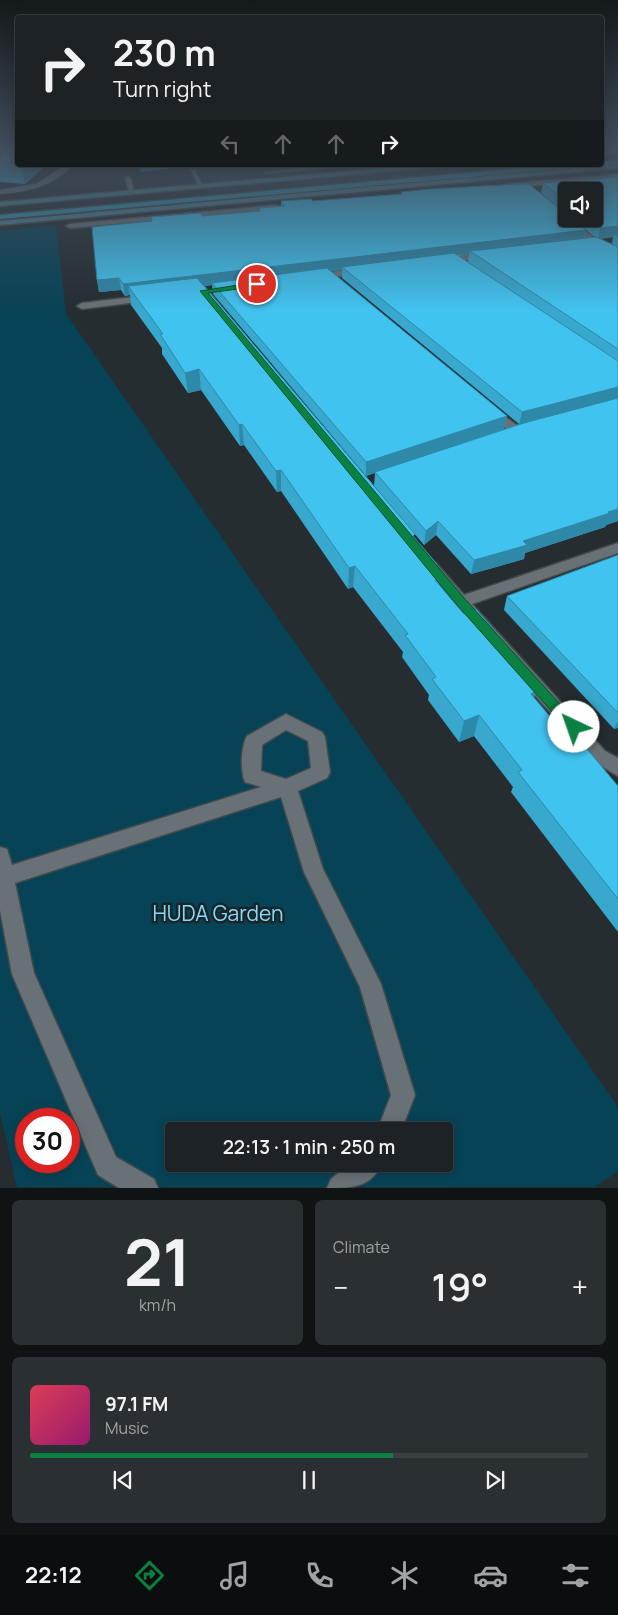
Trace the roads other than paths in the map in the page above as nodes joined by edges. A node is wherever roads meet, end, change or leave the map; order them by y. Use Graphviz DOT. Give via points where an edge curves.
graph roads {
  1 [pos="31,201"];
  2 [pos="95,201"];
  3 [pos="161,201"];
  4 [pos="232,201"];
  5 [pos="3,204"];
  6 [pos="287,207"];
  7 [pos="0,210"];
  8 [pos="0,217"];
  9 [pos="0,223"];
  10 [pos="70,226"];
  11 [pos="576,227"];
  12 [pos="611,242"];
  13 [pos="596,244"];
  14 [pos="584,245"];
  15 [pos="505,253"];
  16 [pos="618,256"];
  17 [pos="455,259"];
  18 [pos="436,261"];
  19 [pos="368,270"];
  20 [pos="471,270"];
  21 [pos="329,275"];
  22 [pos="300,279"];
  23 [pos="344,287"];
  24 [pos="156,297"];
  25 [pos="82,306"];
  26 [pos="480,400"];
  27 [pos="499,437"];
  28 [pos="618,548"];
  29 [pos="420,552"];
  30 [pos="461,602"];
  31 [pos="618,768"];
  32 [pos="2,867"];
  33 [pos="392,1122"];
  34 [pos="359,1172"];
  35 [pos="144,1188"];
  36 [pos="340,1188"];
  1 -- 5 [label="street"];
  2 -- 7 [label="main road"];
  3 -- 8 [label="main road"];
  4 -- 9 [label="street"];
  6 -- 10 [label="street"];
  11 -- 13 [label="street"];
  12 -- 13 [label="street"];
  13 -- 14 [label="street"];
  13 -- 16 [label="street"];
  15 -- 17 [label="street"];
  17 -- 18 [label="street"];
  17 -- 20 [label="street"];
  19 -- 21 [label="street"];
  21 -- 22 [label="street"];
  21 -- 23 [label="street"];
  24 -- 25 [label="street"];
  26 -- 27 [label="street" via="522,430"];
  28 -- 30 [label="street"];
  29 -- 30 [label="street"];
  30 -- 31 [label="street" via="599,756"];
  32 -- 33 [label="street" via="286,787 314,872 370,984 403,1095"];
  32 -- 35 [label="street" via="23,974 107,1166"];
  34 -- 36 [label="street"];
}
